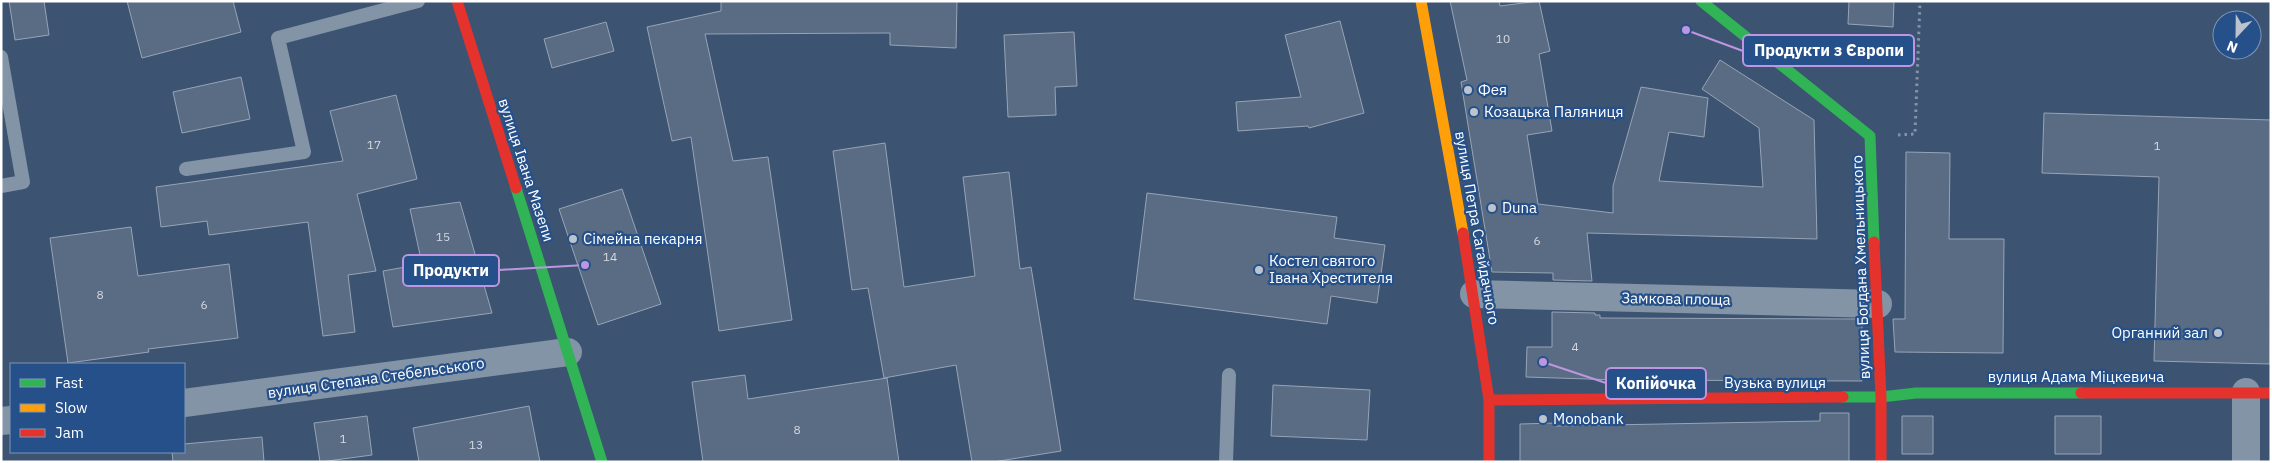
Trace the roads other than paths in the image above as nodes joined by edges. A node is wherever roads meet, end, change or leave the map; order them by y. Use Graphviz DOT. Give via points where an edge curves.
graph roads {
  1 [pos="418,1"];
  2 [pos="457,1"];
  3 [pos="1421,1"];
  4 [pos="1701,1"];
  5 [pos="1,57"];
  6 [pos="186,169"];
  7 [pos="1,186"];
  8 [pos="1474,294"];
  9 [pos="1878,304"];
  10 [pos="568,352"];
  11 [pos="1229,375"];
  12 [pos="2258,392"];
  13 [pos="1881,397"];
  14 [pos="1489,400"];
  15 [pos="185,403"];
  16 [pos="602,462"];
  17 [pos="1226,462"];
  18 [pos="1489,462"];
  19 [pos="1880,462"];
  20 [pos="2246,462"];
  1 -- 6 [label="lane" via="278,38 304,152"];
  2 -- 10 [label="street, вулиця Івана Мазепи"];
  3 -- 8 [label="street, вулиця Петра Сагайдачного"];
  4 -- 9 [label="street, вулиця Богдана Хмельницького" via="1870,136"];
  5 -- 7 [label="lane" via="23,182"];
  8 -- 9 [label="street, Замкова площа"];
  8 -- 14 [label="street, вулиця Петра Сагайдачного"];
  9 -- 13 [label="street, вулиця Богдана Хмельницького"];
  10 -- 15 [label="street, вулиця Степана Стебельського"];
  10 -- 16 [label="street, вулиця Івана Мазепи"];
  11 -- 17 [label="lane"];
  12 -- 13 [label="street, вулиця Адама Міцкевича" via="1916,392"];
  12 -- 20 [label="street"];
  13 -- 14 [label="street, Вузька вулиця"];
  13 -- 19 [label="street, вулиця Богдана Хмельницького"];
  14 -- 18 [label="street, вулиця Петра Сагайдачного"];
}
